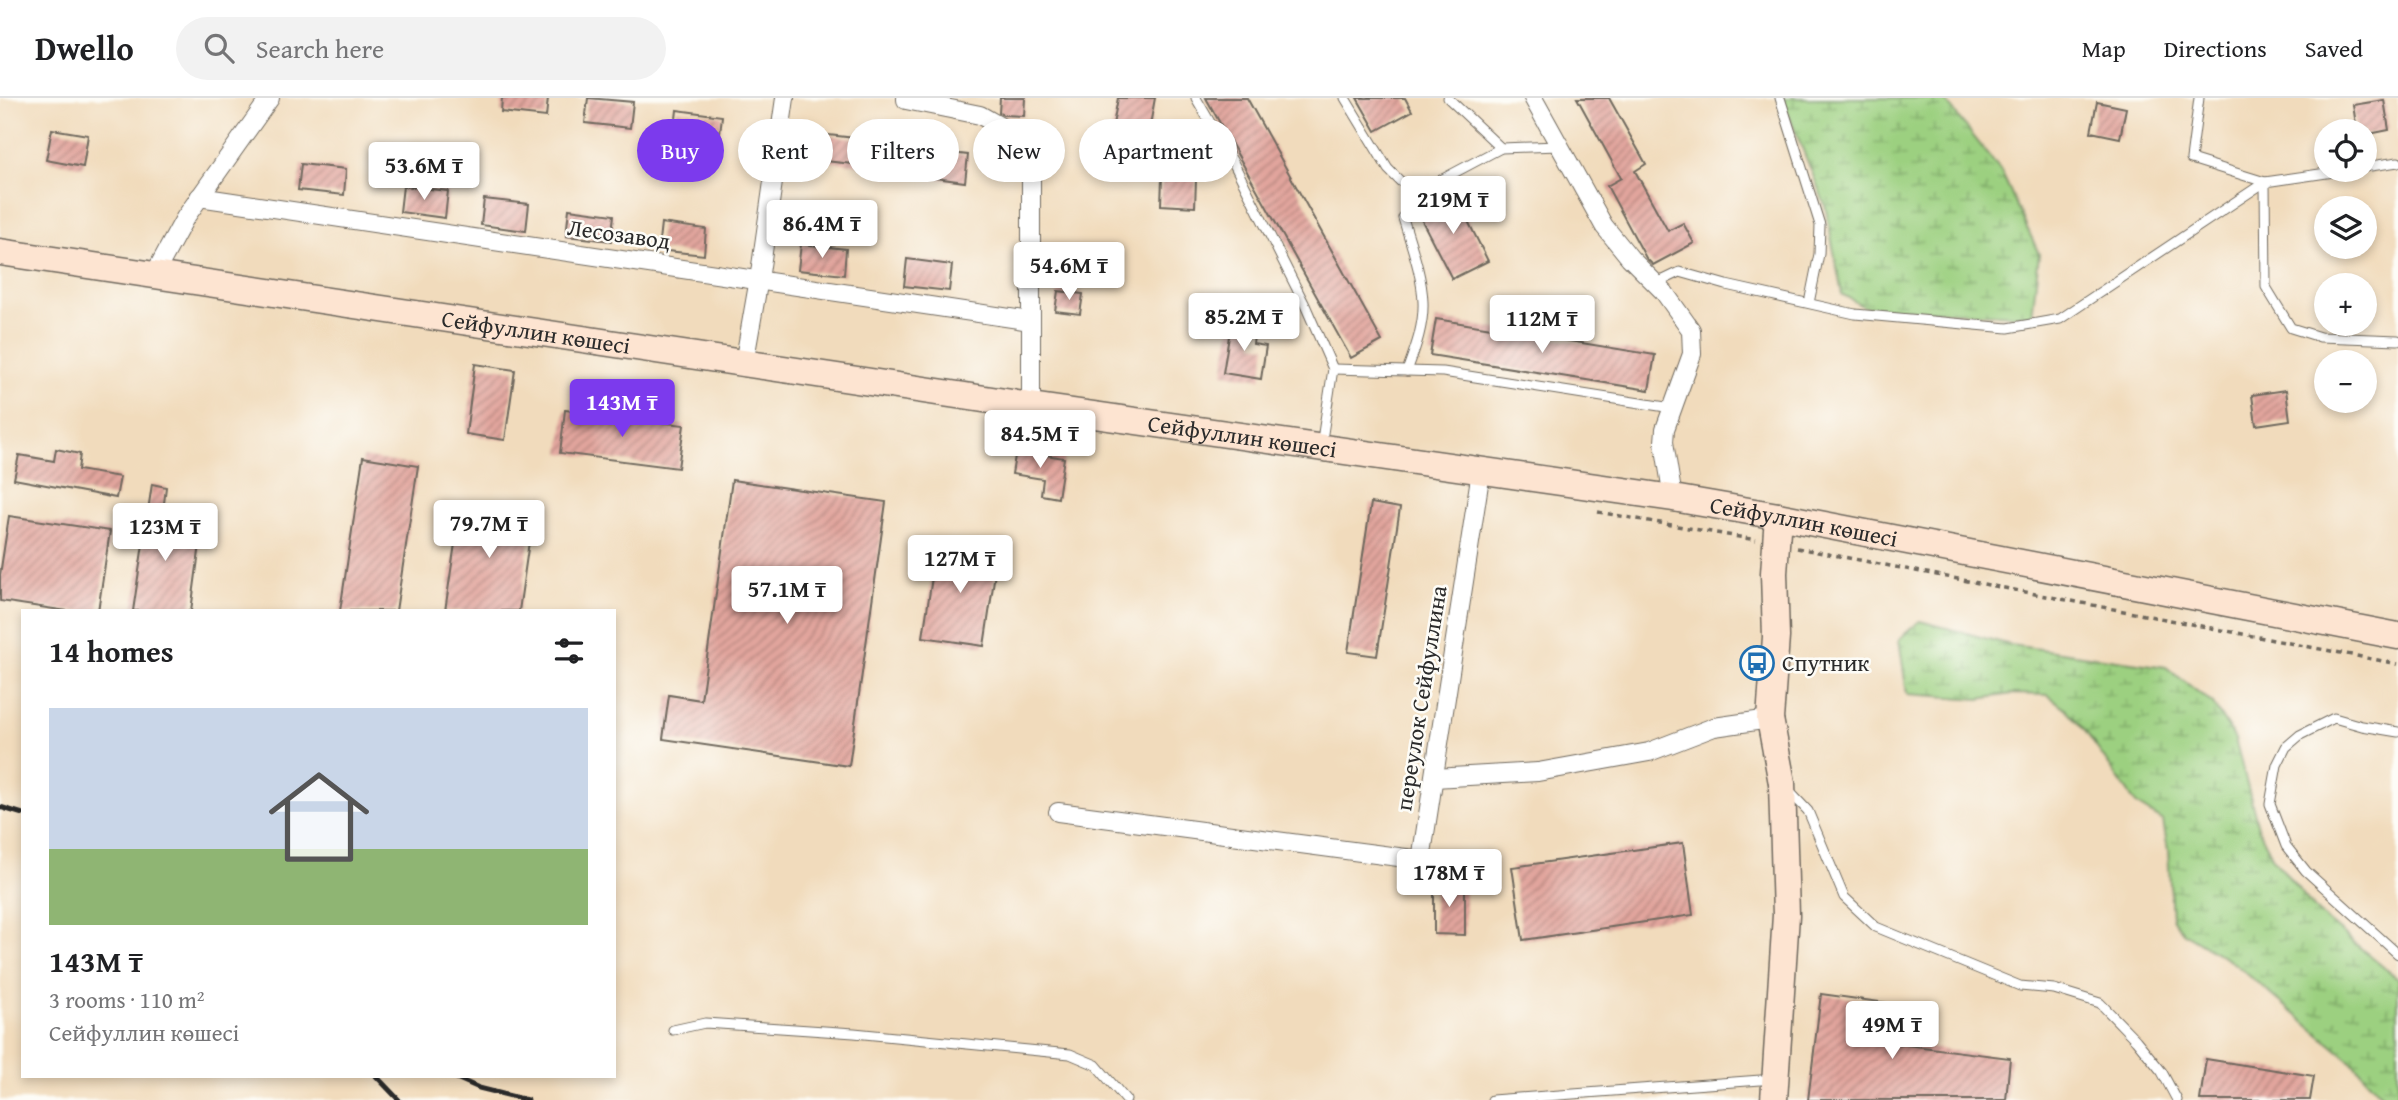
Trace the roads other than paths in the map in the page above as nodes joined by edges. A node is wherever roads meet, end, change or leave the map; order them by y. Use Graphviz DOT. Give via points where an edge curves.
graph roads {
  1 [pos="270,98"];
  2 [pos="785,98"];
  3 [pos="906,98"];
  4 [pos="1196,98"];
  5 [pos="1345,98"];
  6 [pos="1448,98"];
  7 [pos="1532,98"];
  8 [pos="1780,98"];
  9 [pos="2199,98"];
  10 [pos="1559,146"];
  11 [pos="1501,148"];
  12 [pos="2398,162"];
  13 [pos="2377,165"];
  14 [pos="2314,175"];
  15 [pos="2265,183"];
  16 [pos="1420,191"];
  17 [pos="199,197"];
  18 [pos="0,252"];
  19 [pos="154,275"];
  20 [pos="759,279"];
  21 [pos="1655,284"];
  22 [pos="1809,303"];
  23 [pos="1031,321"];
  24 [pos="2398,340"];
  25 [pos="744,363"];
  26 [pos="1333,369"];
  27 [pos="1407,371"];
  28 [pos="1031,406"];
  29 [pos="1672,408"];
  30 [pos="1321,448"];
  31 [pos="1481,471"];
  32 [pos="1673,498"];
  33 [pos="1778,516"];
  34 [pos="2398,636"];
  35 [pos="1770,719"];
  36 [pos="2398,732"];
  37 [pos="1434,778"];
  38 [pos="1782,783"];
  39 [pos="1058,812"];
  40 [pos="2398,954"];
  41 [pos="673,1030"];
  42 [pos="1775,1089"];
  43 [pos="1126,1100"];
  44 [pos="1492,1100"];
  45 [pos="2177,1100"];
  1 -- 17 [label="street"];
  2 -- 20 [label="street"];
  3 -- 23 [label="street" via="980,115 1031,144"];
  4 -- 26 [label="lane" via="1233,162"];
  5 -- 16 [label="lane" via="1388,169 1399,181"];
  6 -- 11 [label="lane"];
  7 -- 10 [label="street"];
  8 -- 22 [label="lane" via="1820,225"];
  9 -- 15 [label="lane" via="2191,159"];
  10 -- 11 [label="lane"];
  10 -- 21 [label="street" via="1604,226"];
  11 -- 16 [label="lane"];
  12 -- 13 [label="lane"];
  14 -- 15 [label="lane"];
  15 -- 22 [label="lane" via="2060,319 2008,328 1854,314"];
  15 -- 24 [label="lane" via="2266,287 2291,328 2320,337"];
  16 -- 27 [label="lane" via="1403,218 1423,303 1419,336"];
  17 -- 19 [label="street"];
  17 -- 20 [label="street, Лесозавод"];
  18 -- 19 [label="main road, Сейфуллин көшесі"];
  19 -- 25 [label="main road, Сейфуллин көшесі"];
  20 -- 23 [label="street, Лесозавод"];
  20 -- 25 [label="street"];
  21 -- 22 [label="lane" via="1680,272"];
  21 -- 29 [label="street" via="1690,330 1692,354"];
  23 -- 28 [label="street"];
  25 -- 28 [label="main road, Сейфуллин көшесі"];
  26 -- 27 [label="lane"];
  26 -- 30 [label="lane"];
  27 -- 29 [label="lane" via="1443,372"];
  28 -- 30 [label="main road, Сейфуллин көшесі"];
  29 -- 32 [label="street" via="1664,442"];
  30 -- 31 [label="main road, Сейфуллин көшесі"];
  31 -- 32 [label="main road, Сейфуллин көшесі"];
  31 -- 37 [label="street, переулок Сейфуллина"];
  32 -- 33 [label="main road, Сейфуллин көшесі"];
  33 -- 34 [label="main road, Сейфуллин көшесі"];
  33 -- 35 [label="main road"];
  35 -- 37 [label="street" via="1714,727 1649,752 1563,768"];
  35 -- 38 [label="main road"];
  36 -- 40 [label="lane" via="2334,718 2300,735 2286,747 2277,765 2270,804 2286,846 2306,871"];
  37 -- 39 [label="street, переулок Сейфуллина" via="1421,860"];
  38 -- 42 [label="main road" via="1786,915"];
  38 -- 45 [label="lane" via="1808,811 1844,897 1877,927 2020,986 2054,989 2100,1003 2162,1072"];
  41 -- 43 [label="lane" via="705,1023 854,1032 1070,1054 1096,1065"];
  42 -- 44 [label="lane"];
}
